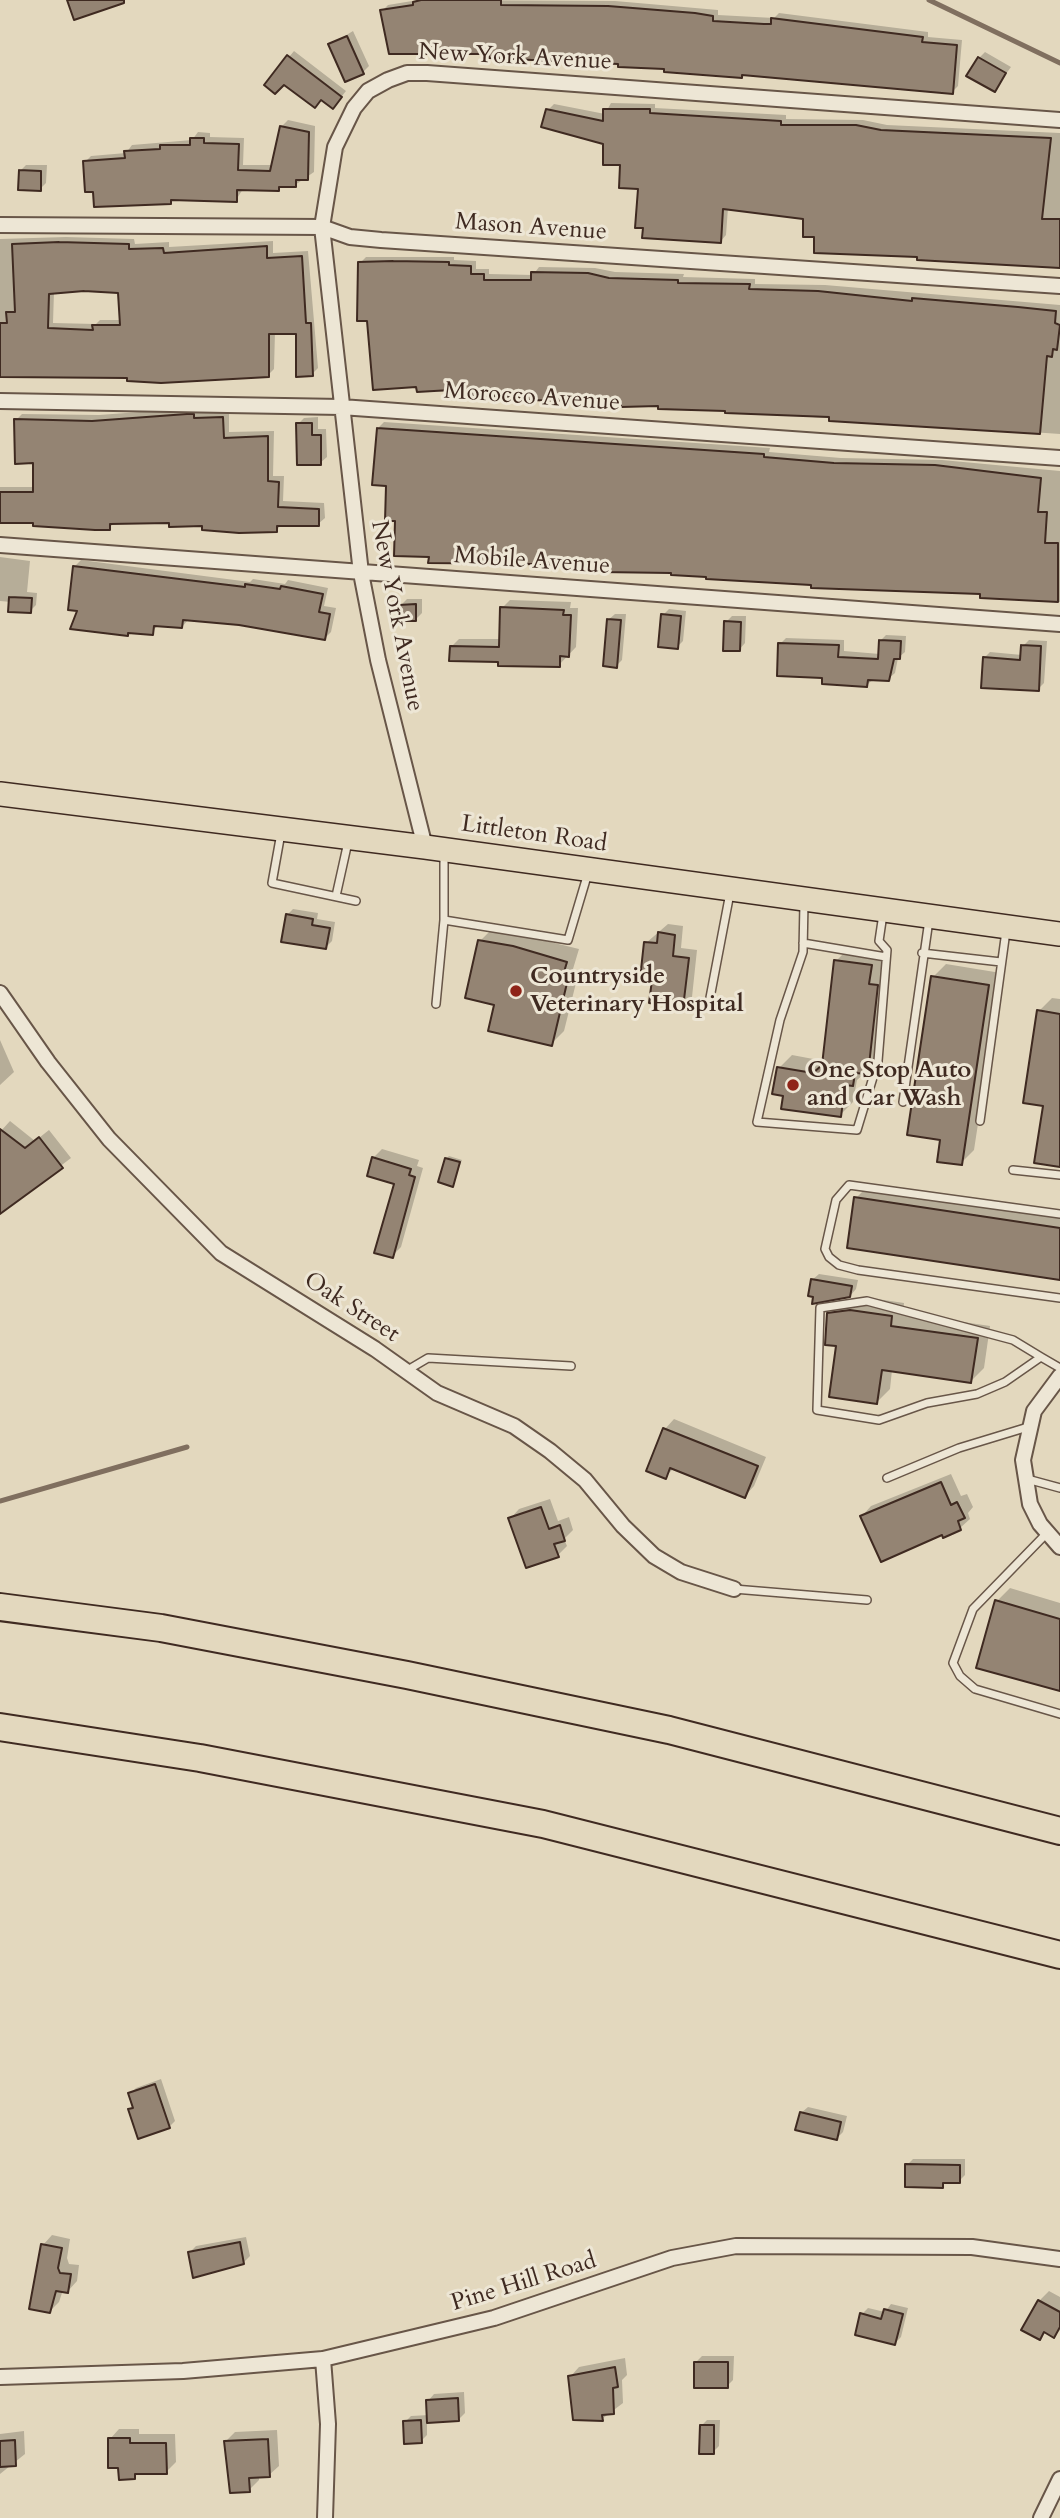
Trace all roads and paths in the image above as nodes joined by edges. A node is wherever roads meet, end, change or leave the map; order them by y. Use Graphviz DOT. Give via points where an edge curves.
graph roads {
  1 [pos="1060,120"];
  2 [pos="0,225"];
  3 [pos="322,228"];
  4 [pos="1060,286"];
  5 [pos="0,401"];
  6 [pos="341,407"];
  7 [pos="1060,458"];
  8 [pos="0,545"];
  9 [pos="361,573"];
  10 [pos="1060,624"];
  11 [pos="0,794"];
  12 [pos="282,829"];
  13 [pos="349,837"];
  14 [pos="435,848"];
  15 [pos="589,869"];
  16 [pos="731,889"];
  17 [pos="336,896"];
  18 [pos="804,899"];
  19 [pos="356,901"];
  20 [pos="884,910"];
  21 [pos="930,916"];
  22 [pos="444,920"];
  23 [pos="1007,927"];
  24 [pos="1060,934"];
  25 [pos="803,943"];
  26 [pos="922,953"];
  27 [pos="886,957"];
  28 [pos="1001,962"];
  29 [pos="0,993"];
  30 [pos="709,1003"];
  31 [pos="436,1004"];
  32 [pos="903,1102"];
  33 [pos="980,1121"];
  34 [pos="1013,1170"];
  35 [pos="1060,1175"];
  36 [pos="1060,1214"];
  37 [pos="1060,1298"];
  38 [pos="1041,1357"];
  39 [pos="571,1366"];
  40 [pos="1060,1368"];
  41 [pos="405,1371"];
  42 [pos="1060,1376"];
  43 [pos="1028,1427"];
  44 [pos="887,1478"];
  45 [pos="1024,1478"];
  46 [pos="1060,1488"];
  47 [pos="1047,1533"];
  48 [pos="1060,1547"];
  49 [pos="734,1589"];
  50 [pos="867,1600"];
  51 [pos="0,1607"];
  52 [pos="1060,1714"];
  53 [pos="0,1727"];
  54 [pos="1060,1831"];
  55 [pos="1060,1955"];
  56 [pos="1060,2259"];
  57 [pos="323,2359"];
  58 [pos="0,2378"];
  59 [pos="1060,2479"];
  60 [pos="325,2518"];
  61 [pos="1041,2518"];
  1 -- 3 [label="street, New York Avenue" via="407,73 368,91 354,107 335,147"];
  2 -- 3 [label="street, Mason Avenue"];
  3 -- 4 [label="street, Mason Avenue" via="381,240"];
  3 -- 6 [label="street, New York Avenue"];
  5 -- 6 [label="street, Morocco Avenue"];
  6 -- 7 [label="street, Morocco Avenue"];
  6 -- 9 [label="street, New York Avenue"];
  8 -- 9 [label="street, Mobile Avenue"];
  9 -- 10 [label="street, Mobile Avenue"];
  9 -- 14 [label="street, New York Avenue" via="378,660"];
  11 -- 12 [label="main road, Littleton Road"];
  12 -- 13 [label="main road, Littleton Road"];
  12 -- 17 [label="lane" via="272,883"];
  13 -- 14 [label="main road, Littleton Road"];
  13 -- 17 [label="lane"];
  14 -- 15 [label="main road, Littleton Road"];
  14 -- 22 [label="lane"];
  15 -- 16 [label="main road, Littleton Road"];
  15 -- 22 [label="lane" via="568,940"];
  16 -- 18 [label="main road, Littleton Road"];
  16 -- 30 [label="lane"];
  17 -- 19 [label="lane"];
  18 -- 20 [label="main road, Littleton Road"];
  18 -- 25 [label="lane"];
  20 -- 21 [label="main road, Littleton Road"];
  20 -- 27 [label="lane" via="879,941 887,950"];
  21 -- 23 [label="main road, Littleton Road"];
  21 -- 26 [label="lane"];
  22 -- 31 [label="lane"];
  23 -- 24 [label="main road, Littleton Road"];
  23 -- 28 [label="lane"];
  25 -- 27 [label="lane"];
  25 -- 27 [label="lane" via="757,1122 857,1130 878,1061"];
  26 -- 28 [label="lane"];
  26 -- 32 [label="lane"];
  28 -- 33 [label="lane"];
  29 -- 41 [label="street, Oak Street" via="109,1139 220,1253"];
  34 -- 35 [label="lane"];
  36 -- 37 [label="lane" via="849,1185 836,1200 825,1249 839,1265 858,1270"];
  38 -- 38 [label="lane" via="1013,1340 867,1301 820,1308 817,1410 880,1420 927,1403 976,1394 1005,1382"];
  38 -- 40 [label="lane"];
  39 -- 41 [label="lane" via="428,1358"];
  41 -- 49 [label="street, Oak Street" via="437,1393 514,1426 550,1451 584,1480 654,1556 681,1573"];
  42 -- 43 [label="street" via="1042,1396"];
  43 -- 44 [label="lane" via="959,1448"];
  43 -- 45 [label="street"];
  45 -- 46 [label="lane"];
  45 -- 47 [label="street" via="1030,1504"];
  47 -- 48 [label="street"];
  47 -- 52 [label="lane" via="973,1609 953,1663 975,1689"];
  49 -- 50 [label="lane"];
  51 -- 54 [label="highway" via="161,1628 656,1727"];
  53 -- 55 [label="highway" via="252,1767 542,1824"];
  56 -- 57 [label="street, Pine Hill Road" via="951,2246 714,2249 672,2258 494,2318"];
  57 -- 58 [label="street, Pine Hill Road" via="183,2371"];
  57 -- 60 [label="street" via="328,2424"];
  59 -- 61 [label="street"];
}
